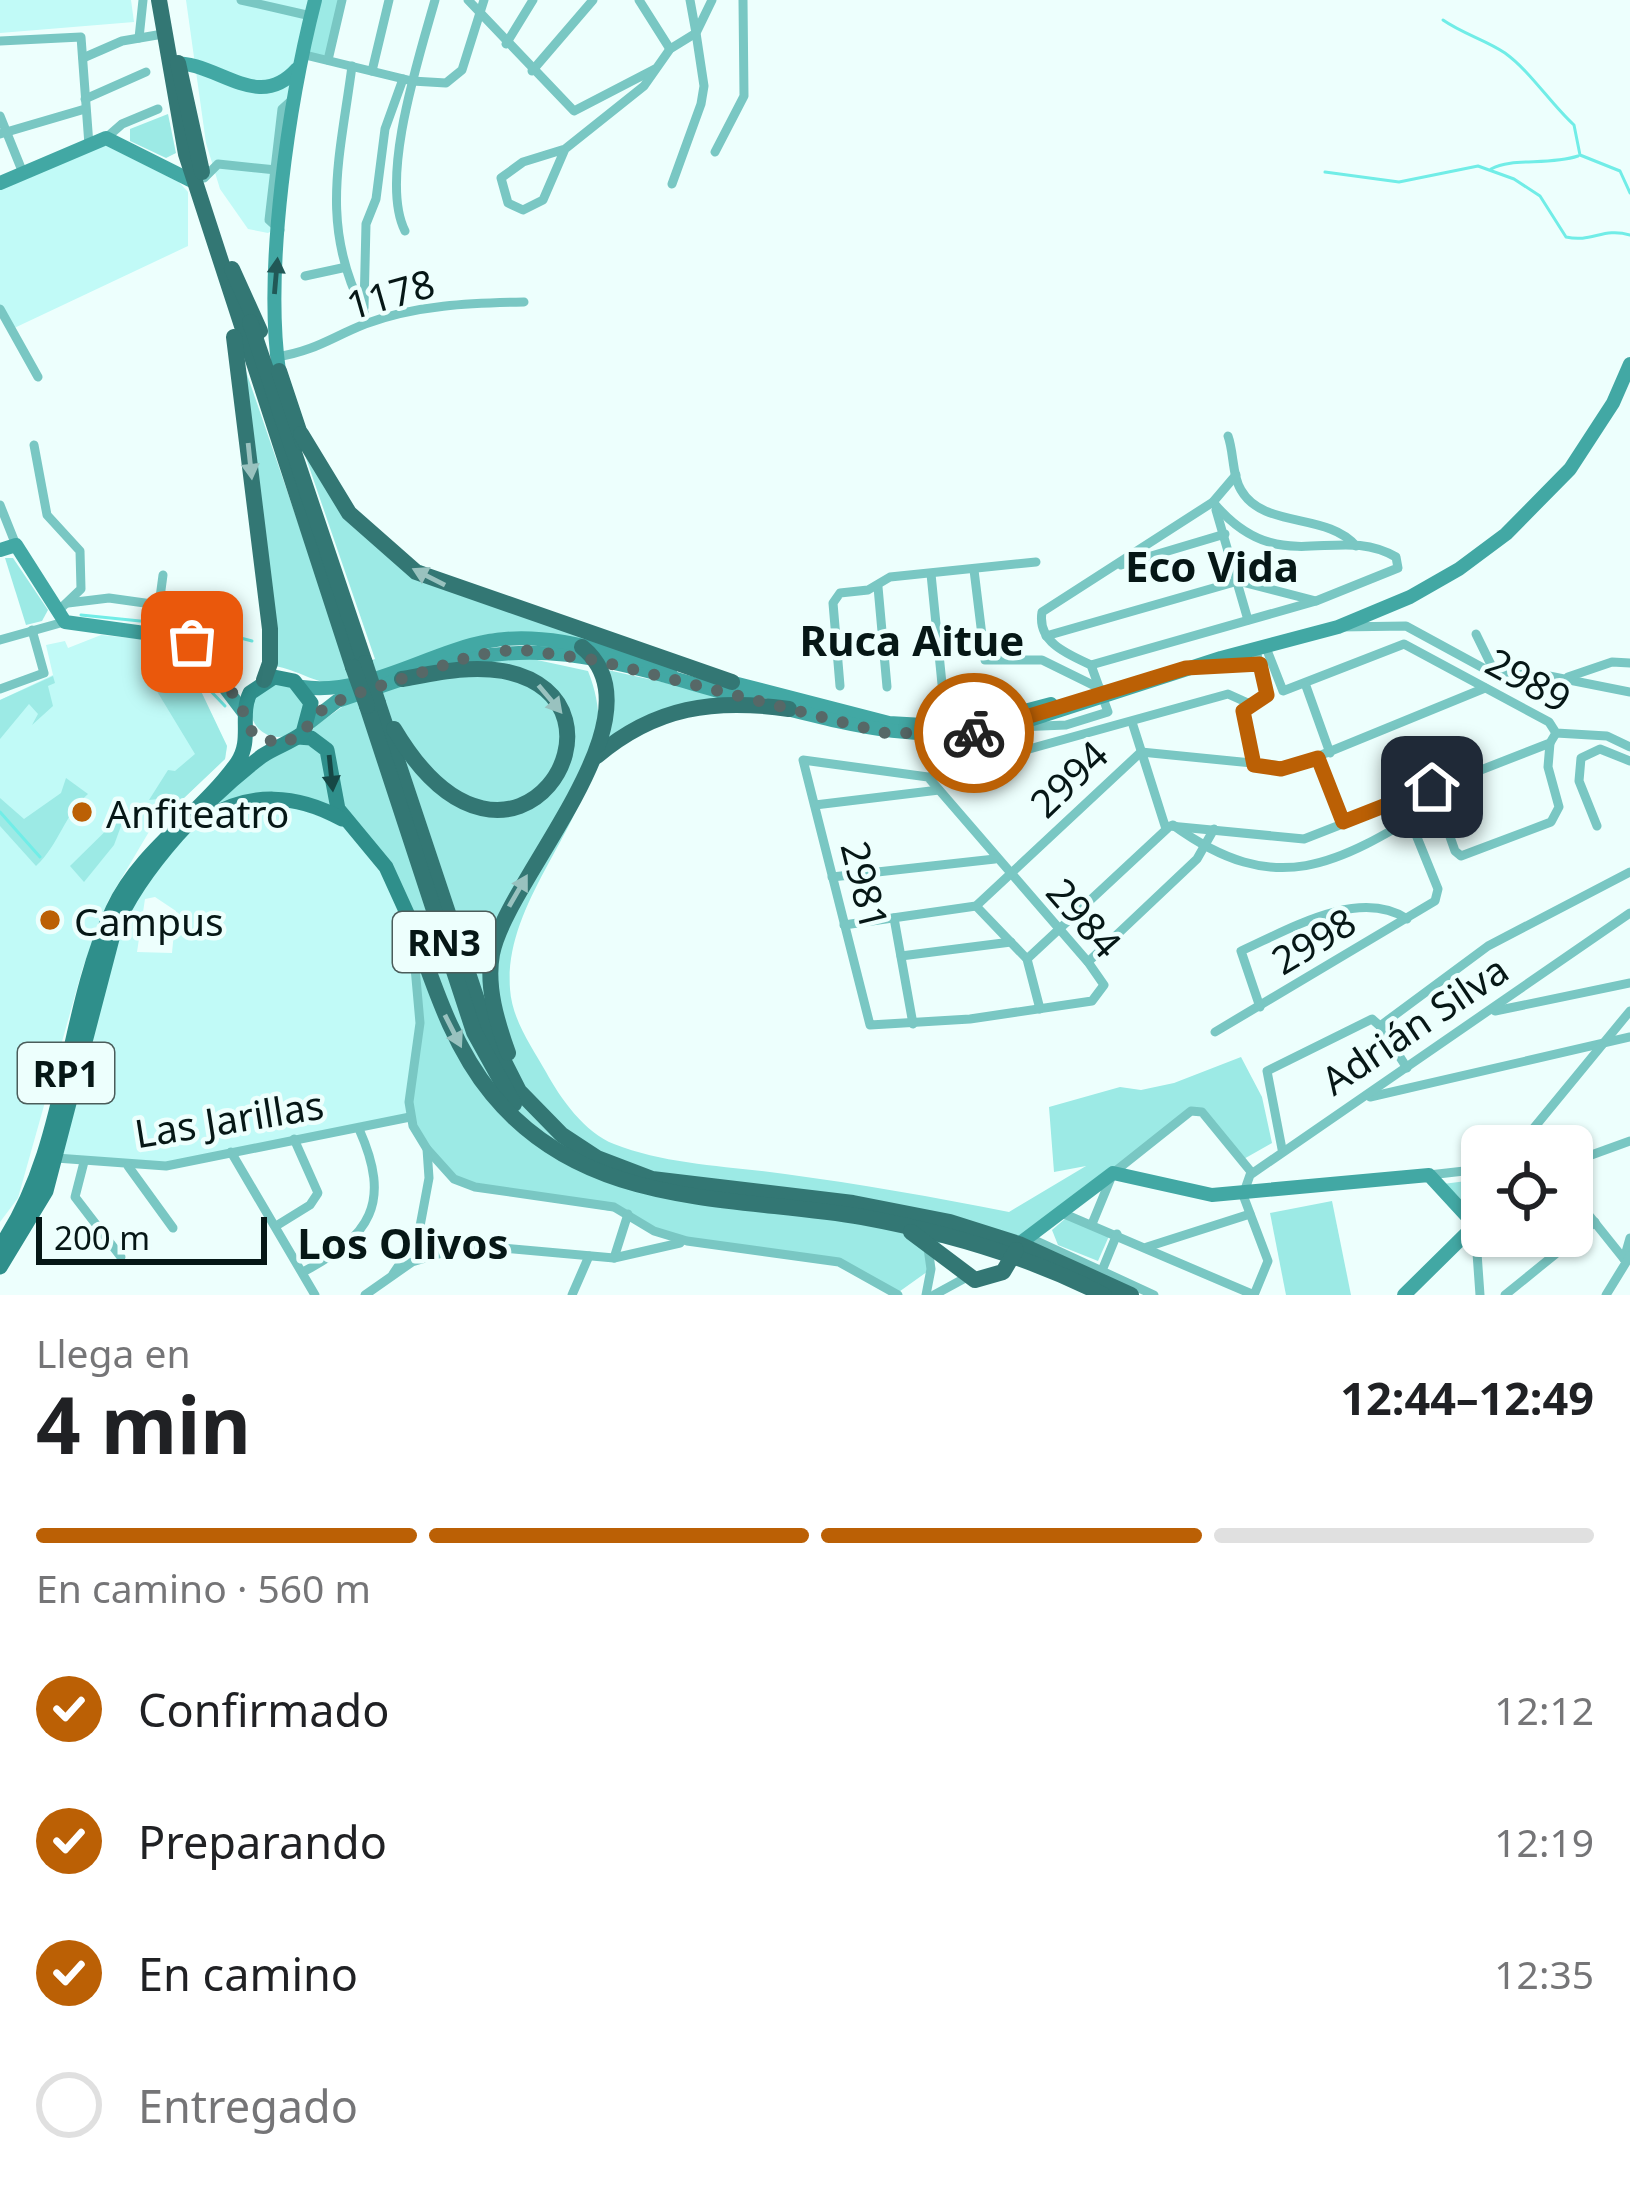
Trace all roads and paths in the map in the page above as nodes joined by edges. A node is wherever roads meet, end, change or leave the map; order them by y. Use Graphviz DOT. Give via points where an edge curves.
graph roads {
  1 [pos="143,0"];
  2 [pos="159,0"];
  3 [pos="170,0"];
  4 [pos="241,0"];
  5 [pos="342,0"];
  6 [pos="389,0"];
  7 [pos="435,0"];
  8 [pos="468,0"];
  9 [pos="484,0"];
  10 [pos="532,0"];
  11 [pos="593,0"];
  12 [pos="639,0"];
  13 [pos="690,0"];
  14 [pos="712,0"];
  15 [pos="743,0"];
  16 [pos="313,8"];
  17 [pos="477,12"];
  18 [pos="696,33"];
  19 [pos="163,34"];
  20 [pos="140,38"];
  21 [pos="0,41"];
  22 [pos="506,44"];
  23 [pos="670,49"];
  24 [pos="82,58"];
  25 [pos="328,60"];
  26 [pos="299,61"];
  27 [pos="172,63"];
  28 [pos="352,66"];
  29 [pos="655,69"];
  30 [pos="532,70"];
  31 [pos="372,71"];
  32 [pos="146,72"];
  33 [pos="408,80"];
  34 [pos="263,89"];
  35 [pos="294,97"];
  36 [pos="85,104"];
  37 [pos="158,109"];
  38 [pos="0,116"];
  39 [pos="3,133"];
  40 [pos="106,138"];
  41 [pos="89,145"];
  42 [pos="565,149"];
  43 [pos="716,152"];
  44 [pos="192,155"];
  45 [pos="218,164"];
  46 [pos="165,167"];
  47 [pos="280,171"];
  48 [pos="23,173"];
  49 [pos="199,180"];
  50 [pos="0,183"];
  51 [pos="672,184"];
  52 [pos="405,231"];
  53 [pos="212,243"];
  54 [pos="342,268"];
  55 [pos="232,269"];
  56 [pos="304,276"];
  57 [pos="524,302"];
  58 [pos="0,309"];
  59 [pos="364,312"];
  60 [pos="364,325"];
  61 [pos="5,332"];
  62 [pos="278,364"];
  63 [pos="1630,364"];
  64 [pos="38,377"];
  65 [pos="301,434"];
  66 [pos="1228,436"];
  67 [pos="34,445"];
  68 [pos="1236,475"];
  69 [pos="1213,502"];
  70 [pos="0,505"];
  71 [pos="320,526"];
  72 [pos="1226,534"];
  73 [pos="16,545"];
  74 [pos="1356,546"];
  75 [pos="0,550"];
  76 [pos="1036,562"];
  77 [pos="1108,569"];
  78 [pos="974,570"];
  79 [pos="931,574"];
  80 [pos="163,575"];
  81 [pos="1238,581"];
  82 [pos="878,586"];
  83 [pos="1316,601"];
  84 [pos="64,612"];
  85 [pos="1248,620"];
  86 [pos="1338,627"];
  87 [pos="32,629"];
  88 [pos="1476,634"];
  89 [pos="1046,636"];
  90 [pos="0,640"];
  91 [pos="588,654"];
  92 [pos="1263,655"];
  93 [pos="1630,663"];
  94 [pos="359,665"];
  95 [pos="1091,665"];
  96 [pos="220,676"];
  97 [pos="1498,676"];
  98 [pos="402,679"];
  99 [pos="1562,679"];
  100 [pos="262,681"];
  101 [pos="732,682"];
  102 [pos="942,684"];
  103 [pos="1,686"];
  104 [pos="840,686"];
  105 [pos="1306,686"];
  106 [pos="302,687"];
  107 [pos="887,687"];
  108 [pos="1485,688"];
  109 [pos="1102,692"];
  110 [pos="1630,692"];
  111 [pos="1248,703"];
  112 [pos="372,705"];
  113 [pos="789,709"];
  114 [pos="246,719"];
  115 [pos="310,722"];
  116 [pos="1132,722"];
  117 [pos="1594,736"];
  118 [pos="1552,738"];
  119 [pos="293,740"];
  120 [pos="1630,747"];
  121 [pos="1598,749"];
  122 [pos="1141,752"];
  123 [pos="1330,753"];
  124 [pos="596,757"];
  125 [pos="1318,758"];
  126 [pos="1630,761"];
  127 [pos="1254,765"];
  128 [pos="928,777"];
  129 [pos="1432,787"];
  130 [pos="939,790"];
  131 [pos="1438,803"];
  132 [pos="815,805"];
  133 [pos="1410,820"];
  134 [pos="1343,822"];
  135 [pos="351,825"];
  136 [pos="1597,826"];
  137 [pos="1169,827"];
  138 [pos="1214,829"];
  139 [pos="1204,847"];
  140 [pos="166,850"];
  141 [pos="995,859"];
  142 [pos="1630,872"];
  143 [pos="1009,875"];
  144 [pos="832,877"];
  145 [pos="976,906"];
  146 [pos="1630,913"];
  147 [pos="894,918"];
  148 [pos="1407,919"];
  149 [pos="411,922"];
  150 [pos="844,925"];
  151 [pos="1058,930"];
  152 [pos="1011,942"];
  153 [pos="901,956"];
  154 [pos="1028,959"];
  155 [pos="1088,962"];
  156 [pos="1630,983"];
  157 [pos="1260,1006"];
  158 [pos="1040,1009"];
  159 [pos="1491,1011"];
  160 [pos="1626,1016"];
  161 [pos="913,1024"];
  162 [pos="1380,1026"];
  163 [pos="1215,1032"];
  164 [pos="1630,1035"];
  165 [pos="1604,1042"];
  166 [pos="1408,1068"];
  167 [pos="1359,1100"];
  168 [pos="410,1117"];
  169 [pos="542,1118"];
  170 [pos="1537,1125"];
  171 [pos="359,1129"];
  172 [pos="294,1139"];
  173 [pos="1630,1141"];
  174 [pos="427,1149"];
  175 [pos="1282,1149"];
  176 [pos="231,1152"];
  177 [pos="565,1153"];
  178 [pos="1593,1154"];
  179 [pos="56,1158"];
  180 [pos="84,1162"];
  181 [pos="128,1166"];
  182 [pos="1461,1171"];
  183 [pos="1113,1173"];
  184 [pos="1252,1173"];
  185 [pos="1429,1175"];
  186 [pos="1243,1195"];
  187 [pos="1461,1212"];
  188 [pos="1062,1213"];
  189 [pos="628,1214"];
  190 [pos="1250,1214"];
  191 [pos="1594,1222"];
  192 [pos="1092,1224"];
  193 [pos="276,1226"];
  194 [pos="900,1226"];
  195 [pos="173,1228"];
  196 [pos="1117,1234"];
  197 [pos="1187,1234"];
  198 [pos="1630,1238"];
  199 [pos="687,1241"];
  200 [pos="926,1243"];
  201 [pos="1020,1245"];
  202 [pos="0,1247"];
  203 [pos="1147,1247"];
  204 [pos="1461,1249"];
  205 [pos="589,1256"];
  206 [pos="121,1257"];
  207 [pos="1479,1257"];
  208 [pos="1627,1257"];
  209 [pos="614,1258"];
  210 [pos="1177,1260"];
  211 [pos="0,1267"];
  212 [pos="303,1272"];
  213 [pos="393,1274"];
  214 [pos="967,1277"];
  215 [pos="1102,1281"];
  216 [pos="1478,1294"];
  217 [pos="315,1295"];
  218 [pos="365,1295"];
  219 [pos="572,1295"];
  220 [pos="898,1295"];
  221 [pos="930,1295"];
  222 [pos="1131,1295"];
  223 [pos="1154,1295"];
  224 [pos="1254,1295"];
  225 [pos="1404,1295"];
  226 [pos="1505,1295"];
  227 [pos="1606,1295"];
  1 -- 20 [label="street"];
  2 -- 19 [label="highway, RN3"];
  3 -- 27 [label="highway, RN3"];
  4 -- 16 [label="street"];
  5 -- 25 [label="street"];
  6 -- 31 [label="street"];
  7 -- 33 [label="street"];
  8 -- 17 [label="street"];
  9 -- 17 [label="street"];
  10 -- 22 [label="street"];
  11 -- 30 [label="street"];
  12 -- 23 [label="street"];
  13 -- 18 [label="street"];
  14 -- 18 [label="street"];
  15 -- 43 [label="street" via="744,96"];
  16 -- 26 [label="main road"];
  17 -- 22 [label="street"];
  17 -- 33 [label="street" via="456,80"];
  18 -- 23 [label="street"];
  18 -- 51 [label="street" via="704,86"];
  19 -- 20 [label="street"];
  19 -- 27 [label="highway, RN3"];
  20 -- 24 [label="street"];
  21 -- 24 [label="street" via="81,37"];
  22 -- 30 [label="street"];
  23 -- 29 [label="street"];
  24 -- 36 [label="street"];
  25 -- 26 [label="street"];
  25 -- 28 [label="street"];
  26 -- 34 [label="main road" via="279,86"];
  26 -- 35 [label="main road"];
  27 -- 34 [label="main road"];
  27 -- 44 [label="highway, RN3"];
  28 -- 31 [label="street"];
  28 -- 54 [label="street" via="335,192"];
  29 -- 30 [label="street" via="574,111"];
  29 -- 42 [label="street"];
  31 -- 33 [label="street"];
  32 -- 36 [label="street"];
  33 -- 52 [label="street" via="393,194"];
  33 -- 59 [label="street" via="386,129 366,224"];
  34 -- 35 [label="main road"];
  35 -- 47 [label="main road"];
  36 -- 39 [label="street"];
  36 -- 41 [label="street"];
  37 -- 40 [label="street"];
  38 -- 39 [label="street"];
  39 -- 48 [label="street"];
  40 -- 41 [label="main road"];
  40 -- 46 [label="main road"];
  41 -- 48 [label="main road"];
  42 -- 42 [label="street" via="511,167 501,178 508,203 523,210 543,200"];
  44 -- 45 [label="street"];
  44 -- 46 [label="main road"];
  44 -- 49 [label="highway, RN3"];
  45 -- 47 [label="street"];
  45 -- 49 [label="street"];
  46 -- 49 [label="main road"];
  62 -- 47 [label="main road, one-way"];
  48 -- 50 [label="main road"];
  49 -- 53 [label="highway, RN3"];
  49 -- 55 [label="highway, RN3"];
  53 -- 94 [label="highway, RN3"];
  53 -- 100 [label="highway, one-way" via="236,345 271,645"];
  54 -- 56 [label="street"];
  54 -- 59 [label="street"];
  55 -- 62 [label="highway"];
  55 -- 71 [label="highway, RN3"];
  57 -- 60 [label="street, 1178" via="443,304"];
  58 -- 61 [label="street"];
  59 -- 60 [label="street"];
  60 -- 62 [label="street, 1178"];
  61 -- 64 [label="street"];
  62 -- 65 [label="highway"];
  63 -- 86 [label="main road" via="1570,469 1506,535 1410,597"];
  65 -- 71 [label="highway"];
  101 -- 65 [label="highway, one-way" via="416,572 350,513"];
  66 -- 68 [label="street"];
  67 -- 84 [label="street" via="47,514 81,556 81,589"];
  68 -- 69 [label="street"];
  68 -- 74 [label="street" via="1260,507 1334,526"];
  69 -- 72 [label="street"];
  69 -- 74 [label="street" via="1231,524 1278,545"];
  69 -- 77 [label="street"];
  70 -- 73 [label="street"];
  71 -- 94 [label="highway, RN3"];
  72 -- 77 [label="street"];
  72 -- 81 [label="street"];
  73 -- 75 [label="main road"];
  73 -- 84 [label="main road"];
  74 -- 83 [label="street" via="1384,550 1400,563"];
  76 -- 78 [label="street"];
  77 -- 89 [label="street" via="1040,616"];
  78 -- 79 [label="street"];
  78 -- 109 [label="street" via="985,660 1042,660"];
  79 -- 82 [label="street"];
  79 -- 102 [label="street"];
  80 -- 84 [label="street" via="159,605 101,598"];
  81 -- 83 [label="street"];
  81 -- 85 [label="street"];
  81 -- 89 [label="street"];
  82 -- 104 [label="street" via="840,593 833,603"];
  82 -- 107 [label="street"];
  83 -- 85 [label="street"];
  84 -- 87 [label="street"];
  84 -- 96 [label="main road" via="184,637"];
  85 -- 95 [label="street"];
  86 -- 92 [label="main road"];
  86 -- 97 [label="street" via="1420,630"];
  87 -- 90 [label="street"];
  87 -- 103 [label="street" via="45,670"];
  88 -- 97 [label="street"];
  89 -- 95 [label="street"];
  91 -- 98 [label="main road" via="505,650"];
  91 -- 101 [label="main road"];
  91 -- 106 [label="main road" via="526,638 493,640 349,686"];
  91 -- 113 [label="main road"];
  91 -- 124 [label="highway" via="606,703"];
  92 -- 105 [label="street" via="1280,690"];
  92 -- 109 [label="main road"];
  92 -- 111 [label="street" via="1268,692"];
  93 -- 99 [label="street"];
  94 -- 112 [label="highway, RN3, bridge"];
  95 -- 109 [label="street"];
  96 -- 100 [label="main road"];
  96 -- 114 [label="main road"];
  97 -- 99 [label="street"];
  98 -- 112 [label="highway, one-way" via="481,669 538,684 559,704 568,728 559,774 517,807 465,806 420,771"];
  98 -- 115 [label="main road" via="337,701"];
  99 -- 110 [label="street"];
  100 -- 106 [label="main road" via="284,677"];
  100 -- 114 [label="main road, RP1" via="250,692"];
  101 -- 109 [label="main road" via="909,727 959,727"];
  105 -- 108 [label="street, 2989" via="1404,644"];
  105 -- 123 [label="street"];
  106 -- 115 [label="main road"];
  108 -- 118 [label="street, 2989" via="1549,722"];
  108 -- 123 [label="street, 2994"];
  109 -- 113 [label="main road" via="963,736 908,736"];
  111 -- 116 [label="street" via="1228,694"];
  111 -- 127 [label="street"];
  112 -- 169 [label="highway, RN3" via="484,1024"];
  112 -- 177 [label="highway, RN3" via="481,1048 520,1111"];
  113 -- 124 [label="highway" via="678,710 630,730"];
  114 -- 119 [label="main road" via="260,739"];
  114 -- 202 [label="main road, RP1" via="237,763 169,832 116,903 46,1152"];
  115 -- 119 [label="main road, RP1"];
  116 -- 122 [label="street"];
  116 -- 128 [label="street"];
  117 -- 118 [label="street, 2989"];
  117 -- 120 [label="street, 2989"];
  117 -- 121 [label="street"];
  118 -- 129 [label="street"];
  118 -- 131 [label="street" via="1548,767 1559,807 1551,822 1462,856"];
  119 -- 135 [label="main road, one-way" via="311,738 327,750 334,796"];
  119 -- 140 [label="main road, RP1" via="255,762"];
  121 -- 126 [label="street, 2989"];
  121 -- 136 [label="street, 2989" via="1578,767"];
  122 -- 127 [label="street, 2994"];
  122 -- 137 [label="street"];
  122 -- 143 [label="street, 2994"];
  123 -- 125 [label="street, 2994"];
  169 -- 124 [label="highway, one-way" via="497,1020 491,959 509,907"];
  125 -- 127 [label="street, 2994" via="1281,769"];
  125 -- 134 [label="street"];
  128 -- 130 [label="street, 2984"];
  128 -- 132 [label="street, 2981" via="803,760"];
  129 -- 131 [label="street"];
  129 -- 134 [label="street"];
  130 -- 132 [label="street"];
  130 -- 141 [label="street, 2984"];
  131 -- 133 [label="street"];
  132 -- 144 [label="street, 2981"];
  133 -- 139 [label="street" via="1303,868 1238,864"];
  133 -- 148 [label="street, 2998" via="1438,895"];
  134 -- 138 [label="street" via="1291,840"];
  135 -- 140 [label="main road" via="308,803 255,799 213,814"];
  135 -- 149 [label="main road" via="386,867"];
  137 -- 138 [label="street"];
  137 -- 139 [label="street"];
  137 -- 151 [label="street"];
  138 -- 139 [label="street"];
  139 -- 155 [label="street"];
  140 -- 179 [label="main road, RP1" via="114,931"];
  141 -- 143 [label="street, 2984"];
  141 -- 144 [label="street"];
  142 -- 162 [label="street" via="1488,946"];
  143 -- 145 [label="street, 2994"];
  143 -- 151 [label="street, 2984"];
  144 -- 150 [label="street, 2981"];
  145 -- 147 [label="street"];
  145 -- 152 [label="street"];
  146 -- 159 [label="street, Adrián Silva"];
  147 -- 150 [label="street"];
  147 -- 153 [label="street"];
  148 -- 157 [label="street, 2998"];
  148 -- 157 [label="street" via="1382,906 1358,907 1241,951"];
  149 -- 168 [label="street" via="420,1023"];
  149 -- 177 [label="highway, one-way" via="444,1014 478,1076 516,1118"];
  150 -- 161 [label="street, 2981" via="870,1025"];
  151 -- 154 [label="street"];
  151 -- 155 [label="street, 2984"];
  152 -- 153 [label="street"];
  152 -- 154 [label="street"];
  153 -- 161 [label="street"];
  154 -- 158 [label="street"];
  155 -- 158 [label="street, 2984" via="1104,985 1092,1001"];
  156 -- 159 [label="street"];
  157 -- 163 [label="street, 2998"];
  158 -- 161 [label="street"];
  159 -- 166 [label="street, Adrián Silva"];
  160 -- 164 [label="street"];
  160 -- 165 [label="street"];
  162 -- 166 [label="street"];
  162 -- 175 [label="street" via="1372,1019 1268,1071"];
  164 -- 165 [label="street"];
  165 -- 167 [label="street"];
  165 -- 170 [label="street"];
  166 -- 167 [label="street, Adrián Silva"];
  167 -- 175 [label="street, Adrián Silva"];
  168 -- 171 [label="street, Las Jarillas"];
  168 -- 174 [label="street"];
  169 -- 201 [label="highway, RN3" via="597,1158 652,1179 853,1203"];
  171 -- 172 [label="street, Las Jarillas"];
  171 -- 212 [label="street" via="375,1169 373,1207 345,1247"];
  172 -- 176 [label="street, Las Jarillas"];
  172 -- 193 [label="street" via="318,1193"];
  173 -- 178 [label="street"];
  174 -- 189 [label="street" via="454,1179 475,1187"];
  174 -- 213 [label="street" via="426,1210 410,1256"];
  175 -- 184 [label="street, Adrián Silva"];
  176 -- 181 [label="street, Las Jarillas"];
  176 -- 193 [label="street"];
  177 -- 194 [label="highway, RN3" via="645,1190"];
  179 -- 180 [label="street, Las Jarillas"];
  179 -- 211 [label="main road, RP1" via="36,1214"];
  180 -- 181 [label="street, Las Jarillas"];
  180 -- 206 [label="street" via="75,1197"];
  181 -- 195 [label="street"];
  182 -- 185 [label="street"];
  183 -- 184 [label="street" via="1197,1110"];
  183 -- 186 [label="main road" via="1197,1194"];
  183 -- 188 [label="main road"];
  183 -- 192 [label="street"];
  184 -- 186 [label="street, Adrián Silva"];
  185 -- 186 [label="main road"];
  185 -- 187 [label="main road"];
  186 -- 190 [label="street"];
  188 -- 192 [label="street"];
  188 -- 201 [label="main road"];
  189 -- 199 [label="street"];
  189 -- 209 [label="street"];
  190 -- 197 [label="street"];
  190 -- 224 [label="street" via="1268,1261"];
  191 -- 208 [label="street"];
  191 -- 226 [label="street"];
  192 -- 196 [label="street"];
  193 -- 212 [label="street"];
  194 -- 200 [label="highway"];
  194 -- 201 [label="highway, RN3"];
  196 -- 203 [label="street"];
  196 -- 215 [label="street"];
  197 -- 203 [label="street"];
  197 -- 210 [label="street"];
  198 -- 208 [label="street"];
  199 -- 209 [label="street"];
  199 -- 220 [label="street" via="839,1262"];
  200 -- 214 [label="highway"];
  200 -- 221 [label="street"];
  201 -- 214 [label="highway" via="995,1277"];
  201 -- 215 [label="highway, RN3"];
  201 -- 215 [label="street"];
  203 -- 210 [label="street"];
  204 -- 225 [label="main road"];
  205 -- 209 [label="street"];
  205 -- 213 [label="street" via="469,1245"];
  205 -- 219 [label="street"];
  207 -- 216 [label="street"];
  208 -- 227 [label="street"];
  210 -- 224 [label="street"];
  212 -- 217 [label="street"];
  213 -- 218 [label="street"];
  214 -- 221 [label="street"];
  215 -- 222 [label="highway, RN3"];
  215 -- 223 [label="street"];
}
